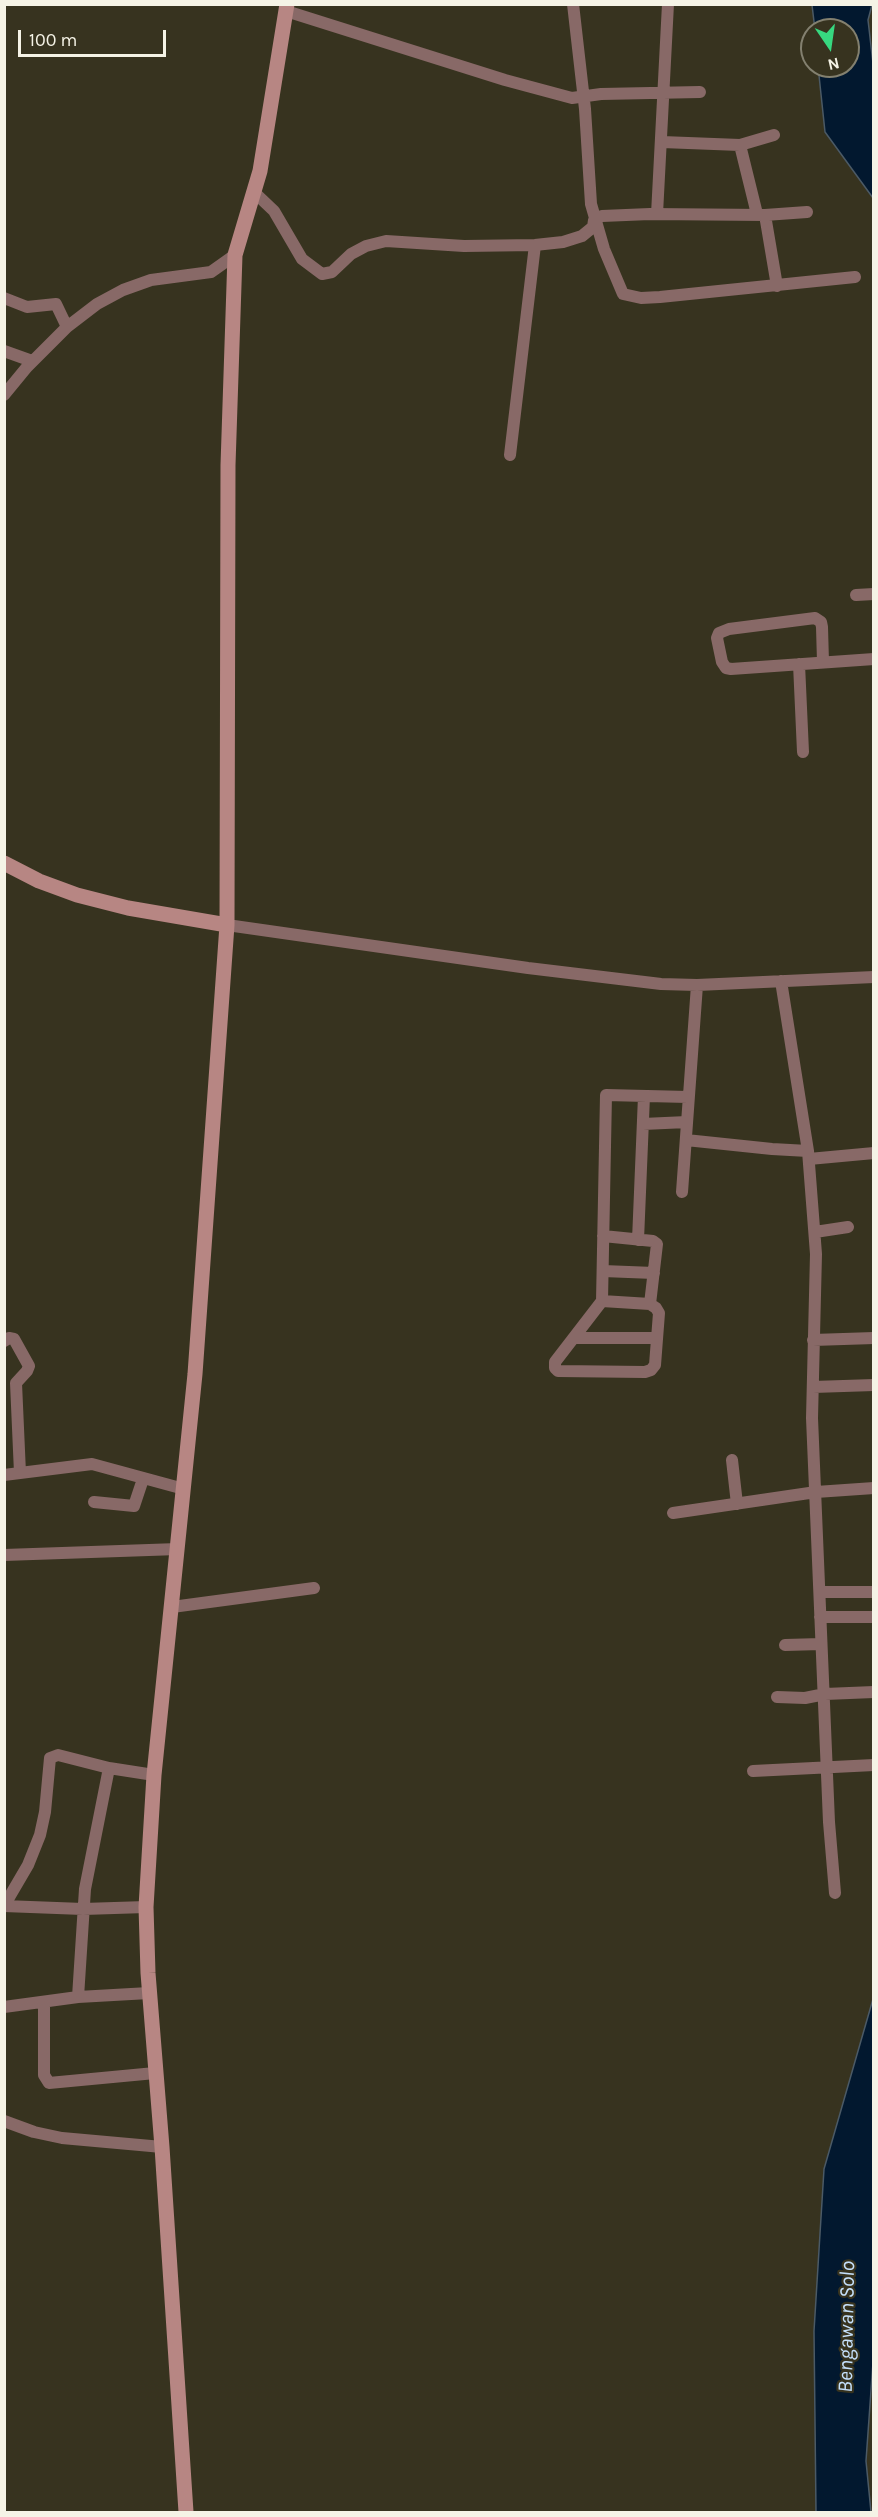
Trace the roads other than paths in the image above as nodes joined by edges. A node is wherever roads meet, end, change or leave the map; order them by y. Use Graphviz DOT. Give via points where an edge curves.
graph roads {
  1 [pos="573,4"];
  2 [pos="668,4"];
  3 [pos="286,8"];
  4 [pos="700,92"];
  5 [pos="663,94"];
  6 [pos="584,98"];
  7 [pos="774,135"];
  8 [pos="662,142"];
  9 [pos="740,145"];
  10 [pos="254,192"];
  11 [pos="807,212"];
  12 [pos="657,214"];
  13 [pos="761,215"];
  14 [pos="594,220"];
  15 [pos="536,245"];
  16 [pos="235,255"];
  17 [pos="211,272"];
  18 [pos="855,277"];
  19 [pos="234,284"];
  20 [pos="777,286"];
  21 [pos="4,298"];
  22 [pos="67,327"];
  23 [pos="4,351"];
  24 [pos="32,361"];
  25 [pos="4,395"];
  26 [pos="510,455"];
  27 [pos="873,594"];
  28 [pos="856,595"];
  29 [pos="873,659"];
  30 [pos="823,662"];
  31 [pos="799,664"];
  32 [pos="803,752"];
  33 [pos="4,862"];
  34 [pos="227,925"];
  35 [pos="873,977"];
  36 [pos="781,981"];
  37 [pos="697,985"];
  38 [pos="644,1096"];
  39 [pos="688,1097"];
  40 [pos="687,1122"];
  41 [pos="643,1124"];
  42 [pos="686,1140"];
  43 [pos="873,1153"];
  44 [pos="808,1155"];
  45 [pos="682,1192"];
  46 [pos="848,1227"];
  47 [pos="814,1232"];
  48 [pos="603,1236"];
  49 [pos="638,1240"];
  50 [pos="603,1271"];
  51 [pos="654,1273"];
  52 [pos="602,1301"];
  53 [pos="650,1304"];
  54 [pos="574,1338"];
  55 [pos="657,1338"];
  56 [pos="873,1338"];
  57 [pos="813,1340"];
  58 [pos="4,1341"];
  59 [pos="873,1385"];
  60 [pos="813,1386"];
  61 [pos="732,1460"];
  62 [pos="20,1473"];
  63 [pos="4,1475"];
  64 [pos="143,1479"];
  65 [pos="873,1488"];
  66 [pos="184,1489"];
  67 [pos="816,1492"];
  68 [pos="94,1502"];
  69 [pos="737,1504"];
  70 [pos="673,1513"];
  71 [pos="178,1549"];
  72 [pos="4,1555"];
  73 [pos="314,1588"];
  74 [pos="820,1592"];
  75 [pos="873,1592"];
  76 [pos="172,1607"];
  77 [pos="820,1617"];
  78 [pos="873,1617"];
  79 [pos="821,1644"];
  80 [pos="785,1645"];
  81 [pos="873,1692"];
  82 [pos="825,1694"];
  83 [pos="777,1697"];
  84 [pos="873,1765"];
  85 [pos="828,1766"];
  86 [pos="109,1768"];
  87 [pos="753,1771"];
  88 [pos="154,1774"];
  89 [pos="835,1893"];
  90 [pos="146,1907"];
  91 [pos="83,1909"];
  92 [pos="149,1993"];
  93 [pos="78,1997"];
  94 [pos="44,2002"];
  95 [pos="4,2007"];
  96 [pos="155,2073"];
  97 [pos="4,2121"];
  98 [pos="162,2147"];
  99 [pos="186,2512"];
  1 -- 6 [label="street"];
  2 -- 5 [label="street"];
  3 -- 6 [label="street" via="505,80"];
  3 -- 10 [label="street"];
  4 -- 5 [label="street"];
  5 -- 6 [label="street" via="601,94"];
  5 -- 8 [label="street"];
  6 -- 14 [label="street"];
  7 -- 9 [label="street"];
  8 -- 9 [label="street"];
  8 -- 12 [label="street"];
  9 -- 13 [label="street"];
  10 -- 15 [label="street" via="274,211 302,259 322,274 332,272 366,246 386,241"];
  10 -- 16 [label="street"];
  11 -- 13 [label="street"];
  12 -- 13 [label="street"];
  12 -- 14 [label="street" via="602,216"];
  13 -- 20 [label="street"];
  14 -- 15 [label="street" via="593,227 582,236"];
  14 -- 20 [label="street" via="620,291 627,296 660,297"];
  15 -- 26 [label="street"];
  16 -- 17 [label="street"];
  16 -- 19 [label="street"];
  17 -- 19 [label="street"];
  17 -- 22 [label="street" via="136,284 97,304"];
  18 -- 20 [label="street"];
  19 -- 34 [label="street" via="228,465"];
  21 -- 22 [label="street" via="27,307 56,304"];
  22 -- 24 [label="street"];
  23 -- 24 [label="street"];
  24 -- 25 [label="street"];
  27 -- 28 [label="street"];
  29 -- 30 [label="street"];
  30 -- 31 [label="street"];
  30 -- 31 [label="street" via="822,627 816,618 729,629 717,638 726,668"];
  31 -- 32 [label="street"];
  33 -- 34 [label="street" via="77,895"];
  34 -- 37 [label="street" via="528,968"];
  34 -- 66 [label="street"];
  35 -- 36 [label="street"];
  36 -- 37 [label="street"];
  36 -- 44 [label="street"];
  37 -- 39 [label="street"];
  38 -- 39 [label="street"];
  38 -- 41 [label="street"];
  38 -- 48 [label="street" via="606,1095"];
  39 -- 40 [label="street"];
  40 -- 41 [label="street"];
  40 -- 42 [label="street"];
  41 -- 49 [label="street"];
  42 -- 44 [label="street"];
  42 -- 45 [label="street"];
  43 -- 44 [label="street"];
  44 -- 47 [label="street"];
  46 -- 47 [label="street"];
  47 -- 57 [label="street" via="817,1299"];
  48 -- 49 [label="street"];
  48 -- 50 [label="street"];
  49 -- 51 [label="street" via="657,1244"];
  50 -- 51 [label="street"];
  50 -- 52 [label="street"];
  51 -- 53 [label="street"];
  52 -- 53 [label="street"];
  52 -- 54 [label="street"];
  53 -- 55 [label="street" via="658,1313"];
  54 -- 55 [label="street"];
  54 -- 55 [label="street" via="555,1362 558,1371 651,1371 656,1365"];
  56 -- 57 [label="street"];
  57 -- 60 [label="street"];
  58 -- 62 [label="street" via="14,1340 29,1366 16,1383"];
  59 -- 60 [label="street"];
  60 -- 67 [label="street"];
  61 -- 69 [label="street"];
  62 -- 63 [label="street"];
  62 -- 64 [label="street" via="92,1464"];
  64 -- 66 [label="street"];
  64 -- 68 [label="street" via="134,1506"];
  65 -- 67 [label="street"];
  66 -- 71 [label="street"];
  67 -- 69 [label="street"];
  67 -- 74 [label="street"];
  69 -- 70 [label="street"];
  71 -- 72 [label="street"];
  71 -- 76 [label="street"];
  73 -- 76 [label="street"];
  74 -- 75 [label="street"];
  74 -- 77 [label="street"];
  76 -- 88 [label="street"];
  77 -- 78 [label="street"];
  77 -- 79 [label="street"];
  79 -- 80 [label="street"];
  79 -- 82 [label="street"];
  81 -- 82 [label="street"];
  82 -- 83 [label="street"];
  82 -- 85 [label="street"];
  84 -- 85 [label="street"];
  85 -- 87 [label="street"];
  85 -- 89 [label="street"];
  86 -- 88 [label="street"];
  86 -- 91 [label="street"];
  86 -- 91 [label="street" via="58,1755 50,1758 40,1835 4,1906"];
  88 -- 90 [label="street"];
  90 -- 91 [label="street"];
  90 -- 92 [label="street"];
  91 -- 93 [label="street"];
  92 -- 93 [label="street"];
  92 -- 96 [label="street"];
  93 -- 94 [label="street"];
  94 -- 95 [label="street"];
  94 -- 96 [label="street" via="44,2075 48,2082"];
  96 -- 98 [label="street"];
  97 -- 98 [label="street" via="62,2138"];
  98 -- 99 [label="street"];
}
